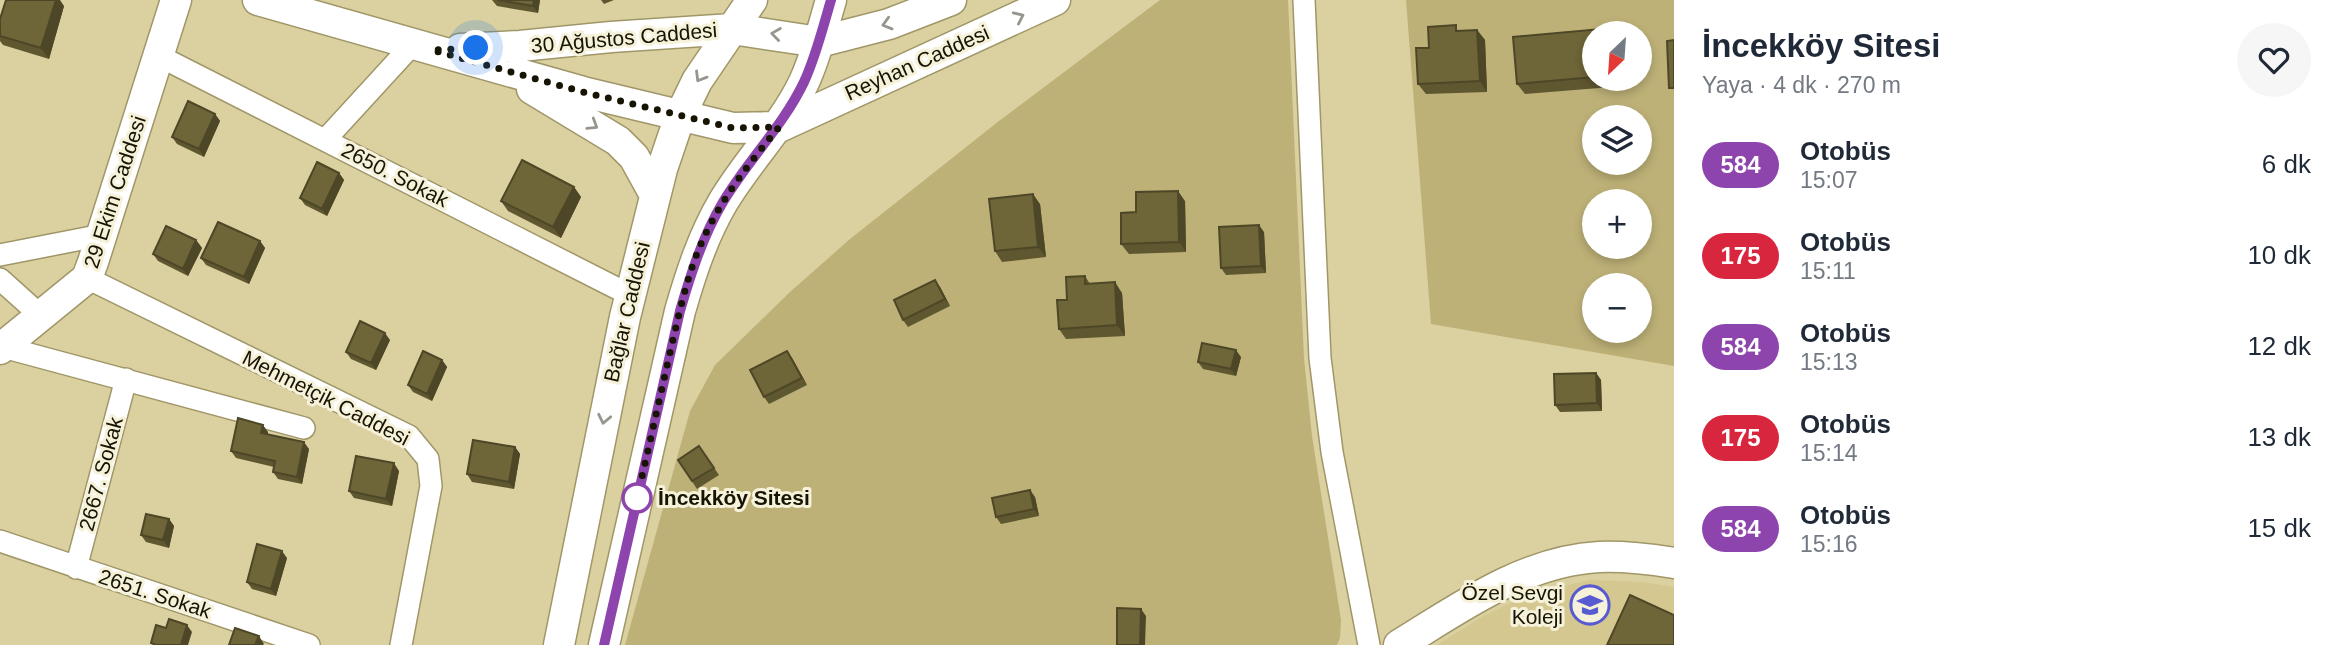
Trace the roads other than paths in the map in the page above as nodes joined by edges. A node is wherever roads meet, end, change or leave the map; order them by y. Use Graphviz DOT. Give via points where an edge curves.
graph roads {
  1 [pos="176,0"];
  2 [pos="258,0"];
  3 [pos="752,0"];
  4 [pos="831,0"];
  5 [pos="951,0"];
  6 [pos="1055,0"];
  7 [pos="1304,0"];
  8 [pos="733,29"];
  9 [pos="819,42"];
  10 [pos="422,47"];
  11 [pos="159,56"];
  12 [pos="492,66"];
  13 [pos="680,116"];
  14 [pos="779,127"];
  15 [pos="325,140"];
  16 [pos="655,195"];
  17 [pos="102,236"];
  18 [pos="0,255"];
  19 [pos="87,278"];
  20 [pos="0,279"];
  21 [pos="630,295"];
  22 [pos="40,315"];
  23 [pos="1,348"];
  24 [pos="126,379"];
  25 [pos="304,428"];
  26 [pos="0,541"];
  27 [pos="1674,563"];
  28 [pos="76,568"];
  29 [pos="309,645"];
  30 [pos="401,645"];
  31 [pos="559,645"];
  32 [pos="604,645"];
  33 [pos="1369,645"];
  34 [pos="1399,645"];
  1 -- 11 [label="street, 29 Ekim Caddesi"];
  2 -- 10 [label="street, 30 Ağustos Caddesi"];
  3 -- 8 [label="street, Bağlar Caddesi"];
  4 -- 9 [label="street"];
  5 -- 9 [label="street, Reyhan Caddesi, one-way" via="889,24"];
  14 -- 6 [label="street, Reyhan Caddesi, one-way"];
  7 -- 33 [label="street" via="1320,358 1332,452"];
  9 -- 8 [label="street, 30 Ağustos Caddesi, one-way"];
  8 -- 10 [label="street, 30 Ağustos Caddesi" via="520,46"];
  8 -- 13 [label="street, Bağlar Caddesi, one-way" via="697,81"];
  9 -- 14 [label="street"];
  10 -- 12 [label="street, 30 Ağustos Caddesi"];
  10 -- 15 [label="street"];
  11 -- 15 [label="street, 2650. Sokak"];
  11 -- 17 [label="street, 29 Ekim Caddesi"];
  12 -- 13 [label="street, 30 Ağustos Caddesi"];
  12 -- 16 [label="street, one-way" via="618,141 634,157"];
  13 -- 14 [label="street, 30 Ağustos Caddesi" via="733,128"];
  13 -- 16 [label="street, Bağlar Caddesi"];
  14 -- 32 [label="street" via="723,202 693,266"];
  15 -- 21 [label="street, 2650. Sokak"];
  16 -- 21 [label="street, Bağlar Caddesi"];
  17 -- 18 [label="street"];
  17 -- 19 [label="street, 29 Ekim Caddesi"];
  19 -- 22 [label="street, 29 Ekim Caddesi"];
  19 -- 30 [label="street, Mehmetçik Caddesi" via="409,436 416,444 428,459 431,486"];
  20 -- 22 [label="street"];
  21 -- 31 [label="street, Bağlar Caddesi, one-way"];
  22 -- 23 [label="street, 29 Ekim Caddesi"];
  23 -- 24 [label="street"];
  24 -- 25 [label="street"];
  24 -- 28 [label="street, 2667. Sokak"];
  26 -- 28 [label="street, 2651. Sokak"];
  27 -- 34 [label="street" via="1597,557 1558,564 1489,590"];
  28 -- 29 [label="street, 2651. Sokak"];
}
